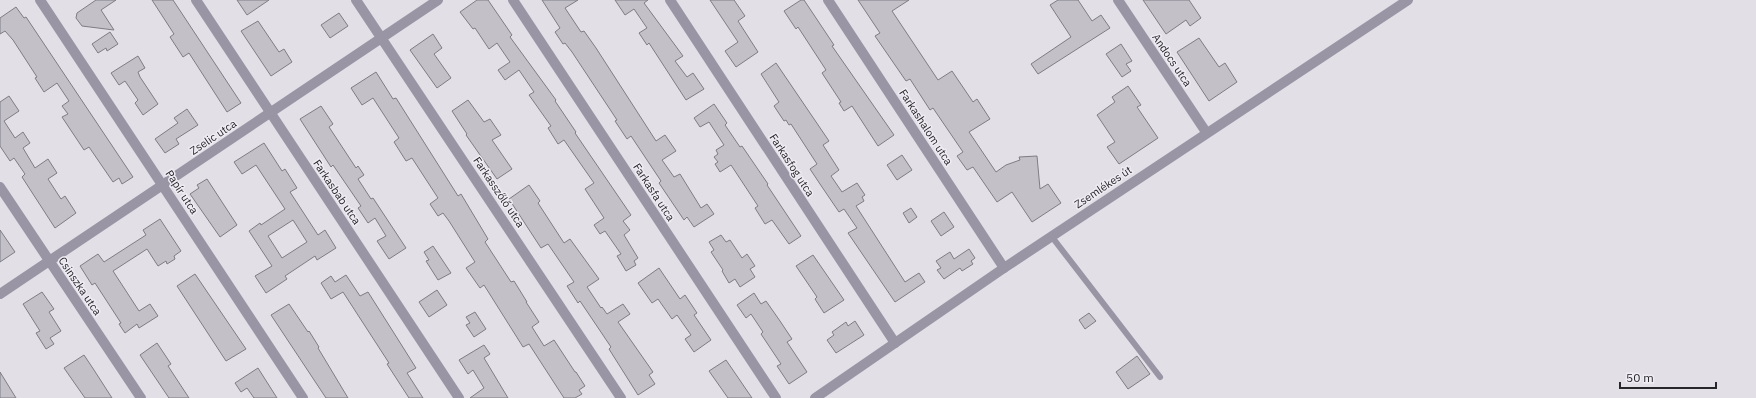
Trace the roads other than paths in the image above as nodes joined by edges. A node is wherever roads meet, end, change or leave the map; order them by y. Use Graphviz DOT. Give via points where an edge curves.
graph roads {
  1 [pos="40,0"];
  2 [pos="196,0"];
  3 [pos="356,0"];
  4 [pos="438,0"];
  5 [pos="512,0"];
  6 [pos="670,0"];
  7 [pos="828,0"];
  8 [pos="1118,0"];
  9 [pos="1408,0"];
  10 [pos="382,38"];
  11 [pos="270,113"];
  12 [pos="1206,132"];
  13 [pos="163,185"];
  14 [pos="0,187"];
  15 [pos="1052,237"];
  16 [pos="49,261"];
  17 [pos="1004,268"];
  18 [pos="0,294"];
  19 [pos="895,343"];
  20 [pos="1160,377"];
  21 [pos="141,398"];
  22 [pos="303,398"];
  23 [pos="459,398"];
  24 [pos="621,398"];
  25 [pos="776,398"];
  26 [pos="815,398"];
  1 -- 13 [label="street, Papír utca"];
  2 -- 11 [label="street, Farkasbab utca"];
  3 -- 10 [label="street, Farkasszőlő utca"];
  4 -- 10 [label="street, Zselic utca"];
  5 -- 25 [label="street, Farkasfa utca"];
  6 -- 19 [label="street, Farkasfog utca"];
  7 -- 17 [label="street, Farkashalom utca"];
  8 -- 12 [label="street, Andocs utca"];
  9 -- 12 [label="street, Zsemlékes út"];
  10 -- 11 [label="street, Zselic utca"];
  10 -- 24 [label="street, Farkasszőlő utca"];
  11 -- 13 [label="street, Zselic utca"];
  11 -- 23 [label="street, Farkasbab utca"];
  12 -- 15 [label="street, Zsemlékes út"];
  13 -- 16 [label="street, Zselic utca"];
  13 -- 22 [label="street, Papír utca"];
  14 -- 16 [label="street, Csinszka utca"];
  15 -- 17 [label="street, Zsemlékes út"];
  15 -- 20 [label="lane"];
  16 -- 18 [label="street, Zselic utca"];
  16 -- 21 [label="street, Csinszka utca"];
  17 -- 19 [label="street, Zsemlékes út"];
  19 -- 26 [label="street, Zsemlékes út"];
}
